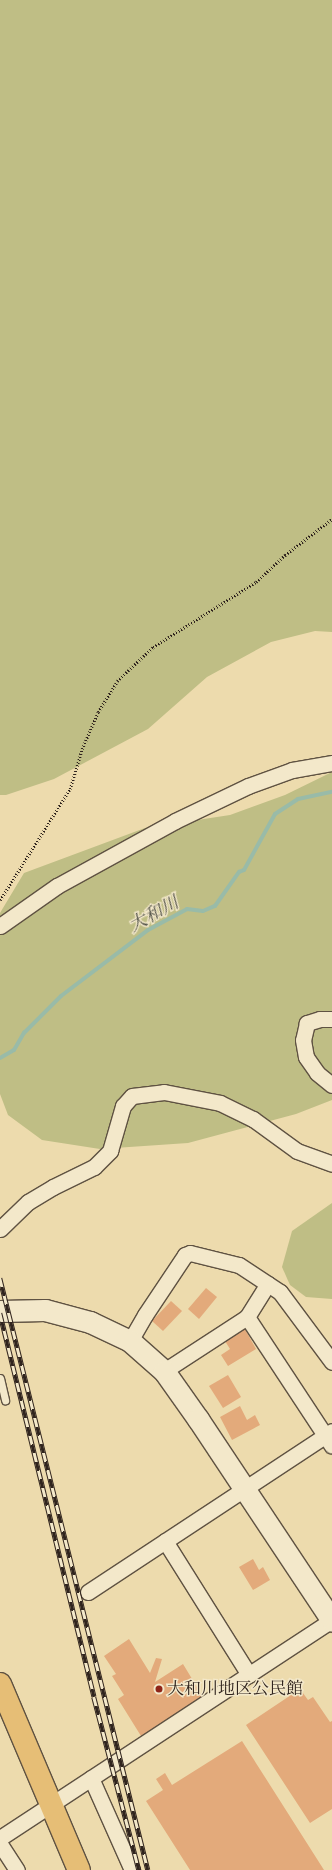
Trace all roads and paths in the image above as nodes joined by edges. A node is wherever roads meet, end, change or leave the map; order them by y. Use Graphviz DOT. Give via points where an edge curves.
graph roads {
  1 [pos="332,519"];
  2 [pos="332,763"];
  3 [pos="0,900"];
  4 [pos="0,926"];
  5 [pos="332,1019"];
  6 [pos="332,1085"];
  7 [pos="332,1164"];
  8 [pos="0,1229"];
  9 [pos="268,1284"];
  10 [pos="0,1311"];
  11 [pos="247,1316"];
  12 [pos="130,1341"];
  13 [pos="332,1362"];
  14 [pos="164,1371"];
  15 [pos="0,1378"];
  16 [pos="5,1400"];
  17 [pos="330,1438"];
  18 [pos="244,1489"];
  19 [pos="164,1541"];
  20 [pos="88,1592"];
  21 [pos="332,1620"];
  22 [pos="249,1675"];
  23 [pos="0,1684"];
  24 [pos="91,1778"];
  25 [pos="52,1803"];
  26 [pos="0,1838"];
  27 [pos="0,1844"];
  28 [pos="17,1870"];
  29 [pos="79,1870"];
  30 [pos="132,1870"];
  1 -- 3 [label="path" via="285,554 256,582 153,647 117,681 98,712 82,749 70,790"];
  2 -- 4 [label="street" via="292,770 248,786 57,886"];
  5 -- 6 [label="street" via="307,1023 303,1040 306,1057 317,1073"];
  7 -- 8 [label="street" via="297,1151 253,1119 220,1103 164,1092 132,1096 123,1106 110,1152 94,1167 28,1202"];
  9 -- 11 [label="street"];
  9 -- 12 [label="street" via="239,1266 190,1253 185,1255"];
  9 -- 13 [label="street" via="280,1292"];
  10 -- 12 [label="street" via="45,1310 67,1315 90,1322"];
  11 -- 14 [label="street"];
  11 -- 17 [label="street"];
  12 -- 14 [label="street"];
  14 -- 18 [label="street"];
  15 -- 16 [label="lane"];
  17 -- 18 [label="street"];
  18 -- 19 [label="street"];
  18 -- 21 [label="street"];
  19 -- 20 [label="street"];
  19 -- 22 [label="street"];
  21 -- 22 [label="street"];
  22 -- 24 [label="street"];
  23 -- 25 [label="highway"];
  24 -- 25 [label="street"];
  24 -- 30 [label="street"];
  25 -- 26 [label="street"];
  25 -- 29 [label="highway"];
  27 -- 28 [label="street"];
}
